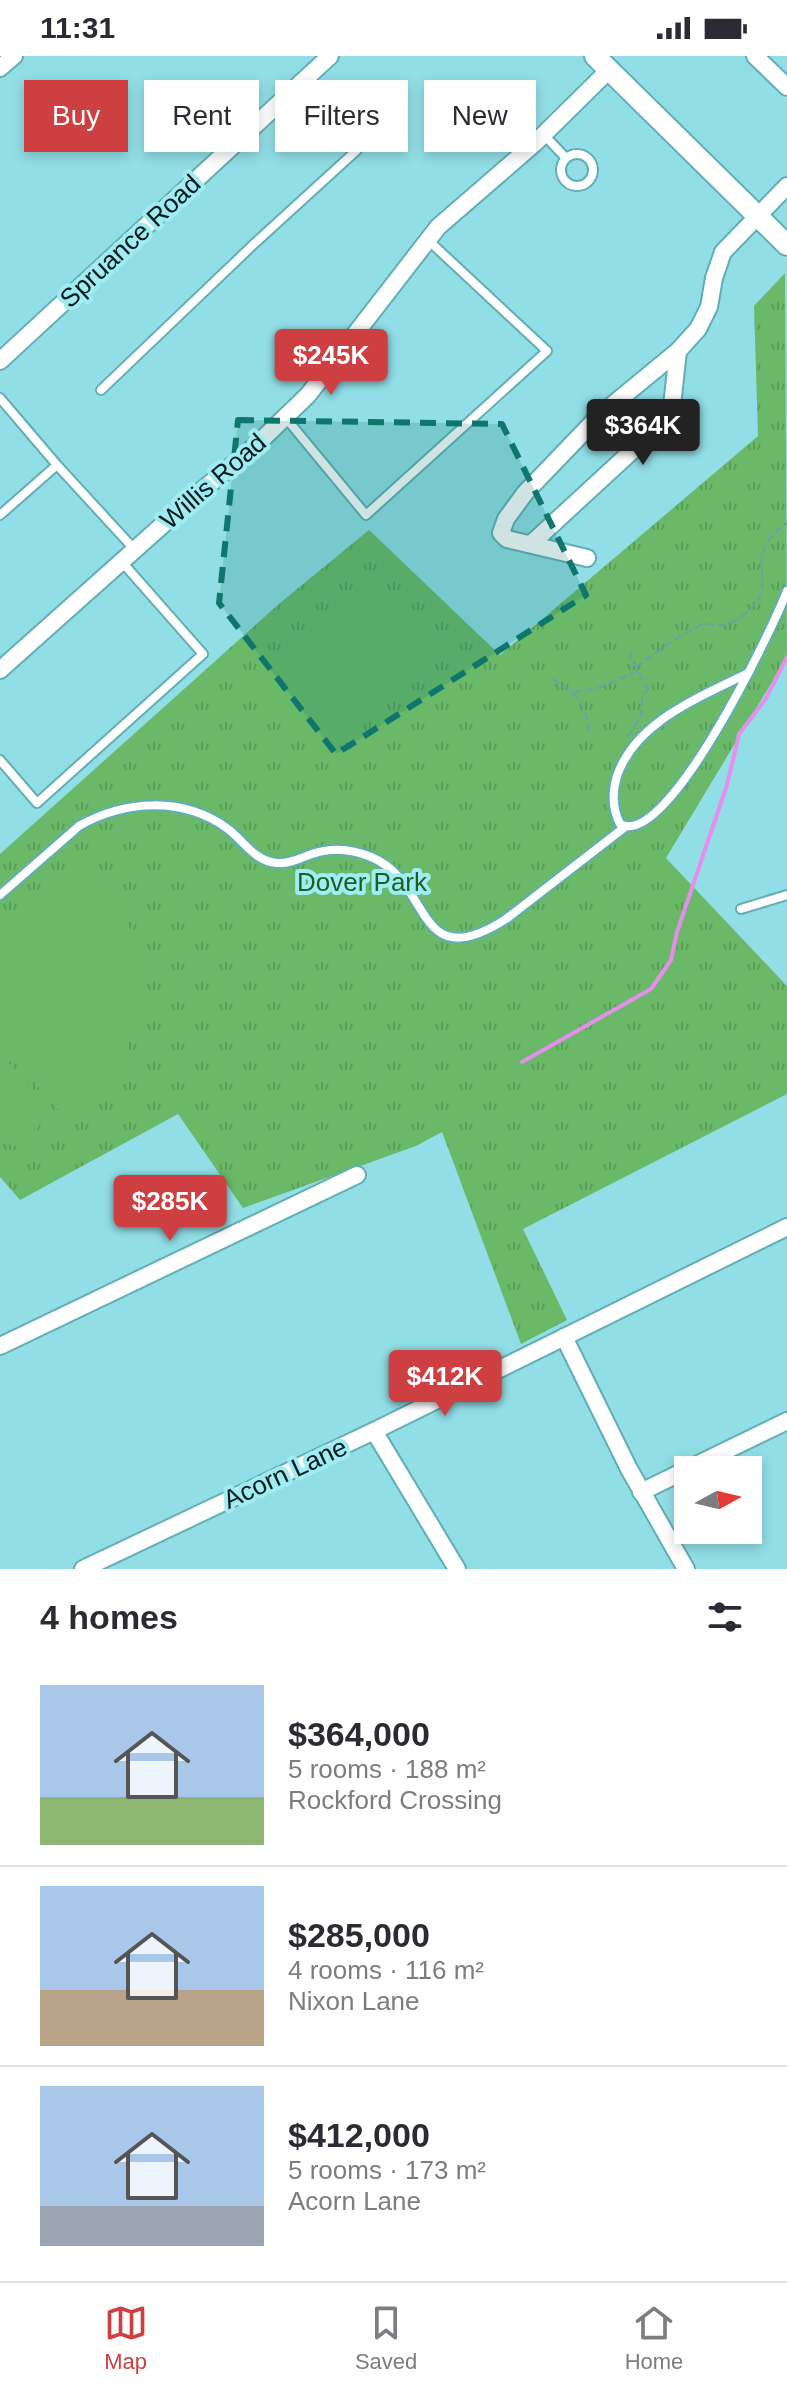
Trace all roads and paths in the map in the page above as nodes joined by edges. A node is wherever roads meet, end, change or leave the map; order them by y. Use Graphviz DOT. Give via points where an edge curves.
graph roads {
  1 [pos="14,56"];
  2 [pos="330,56"];
  3 [pos="755,56"];
  4 [pos="602,63"];
  5 [pos="0,68"];
  6 [pos="787,87"];
  7 [pos="543,134"];
  8 [pos="355,152"];
  9 [pos="566,158"];
  10 [pos="787,186"];
  11 [pos="757,215"];
  12 [pos="428,240"];
  13 [pos="787,245"];
  14 [pos="678,351"];
  15 [pos="0,361"];
  16 [pos="101,390"];
  17 [pos="0,398"];
  18 [pos="285,417"];
  19 [pos="57,465"];
  20 [pos="0,515"];
  21 [pos="787,523"];
  22 [pos="531,544"];
  23 [pos="135,550"];
  24 [pos="587,558"];
  25 [pos="122,562"];
  26 [pos="787,591"];
  27 [pos="631,651"];
  28 [pos="635,667"];
  29 [pos="0,670"];
  30 [pos="638,671"];
  31 [pos="746,674"];
  32 [pos="552,679"];
  33 [pos="653,685"];
  34 [pos="648,688"];
  35 [pos="574,692"];
  36 [pos="589,731"];
  37 [pos="627,742"];
  38 [pos="0,760"];
  39 [pos="625,827"];
  40 [pos="0,895"];
  41 [pos="787,895"];
  42 [pos="741,909"];
  43 [pos="357,1175"];
  44 [pos="787,1227"];
  45 [pos="564,1337"];
  46 [pos="0,1346"];
  47 [pos="787,1421"];
  48 [pos="374,1431"];
  49 [pos="641,1492"];
  50 [pos="83,1569"];
  51 [pos="457,1569"];
  52 [pos="686,1569"];
  1 -- 5 [label="street"];
  2 -- 15 [label="street, Spruance Road"];
  3 -- 6 [label="street"];
  4 -- 7 [label="street, Willis Road"];
  4 -- 11 [label="street"];
  7 -- 9 [label="lane"];
  7 -- 12 [label="street, Willis Road"];
  8 -- 16 [label="lane"];
  9 -- 9 [label="lane" via="561,171 565,181 575,186 588,182 593,172 589,159 576,154"];
  10 -- 11 [label="street"];
  11 -- 13 [label="street"];
  11 -- 14 [label="street" via="723,252 704,318"];
  12 -- 18 [label="street, Willis Road" via="308,395"];
  12 -- 18 [label="lane" via="547,351 366,515"];
  14 -- 22 [label="street" via="671,415"];
  14 -- 22 [label="street" via="599,416 525,493 501,533"];
  17 -- 19 [label="lane"];
  18 -- 23 [label="street, Willis Road"];
  19 -- 20 [label="lane"];
  19 -- 23 [label="lane"];
  21 -- 28 [label="path" via="765,543 756,603 726,625 703,624"];
  22 -- 24 [label="street"];
  23 -- 25 [label="street, Willis Road"];
  25 -- 29 [label="street, Willis Road"];
  25 -- 38 [label="lane" via="203,654 37,803"];
  26 -- 31 [label="lane"];
  27 -- 28 [label="path"];
  28 -- 30 [label="path"];
  30 -- 34 [label="path"];
  30 -- 35 [label="path"];
  31 -- 39 [label="lane" via="677,792 647,820"];
  31 -- 39 [label="lane" via="675,711 636,744 613,790 615,811"];
  32 -- 35 [label="path"];
  33 -- 34 [label="path"];
  34 -- 37 [label="path"];
  35 -- 36 [label="path"];
  39 -- 40 [label="lane" via="506,919 486,932 462,938 429,924 401,877 374,858 336,849 275,863 248,850 214,820 147,804 79,826"];
  41 -- 42 [label="lane"];
  43 -- 46 [label="street"];
  44 -- 45 [label="street, Acorn Lane"];
  45 -- 48 [label="street, Acorn Lane"];
  45 -- 49 [label="street"];
  47 -- 49 [label="street"];
  48 -- 50 [label="street, Acorn Lane"];
  48 -- 51 [label="street"];
  49 -- 52 [label="street"];
}
